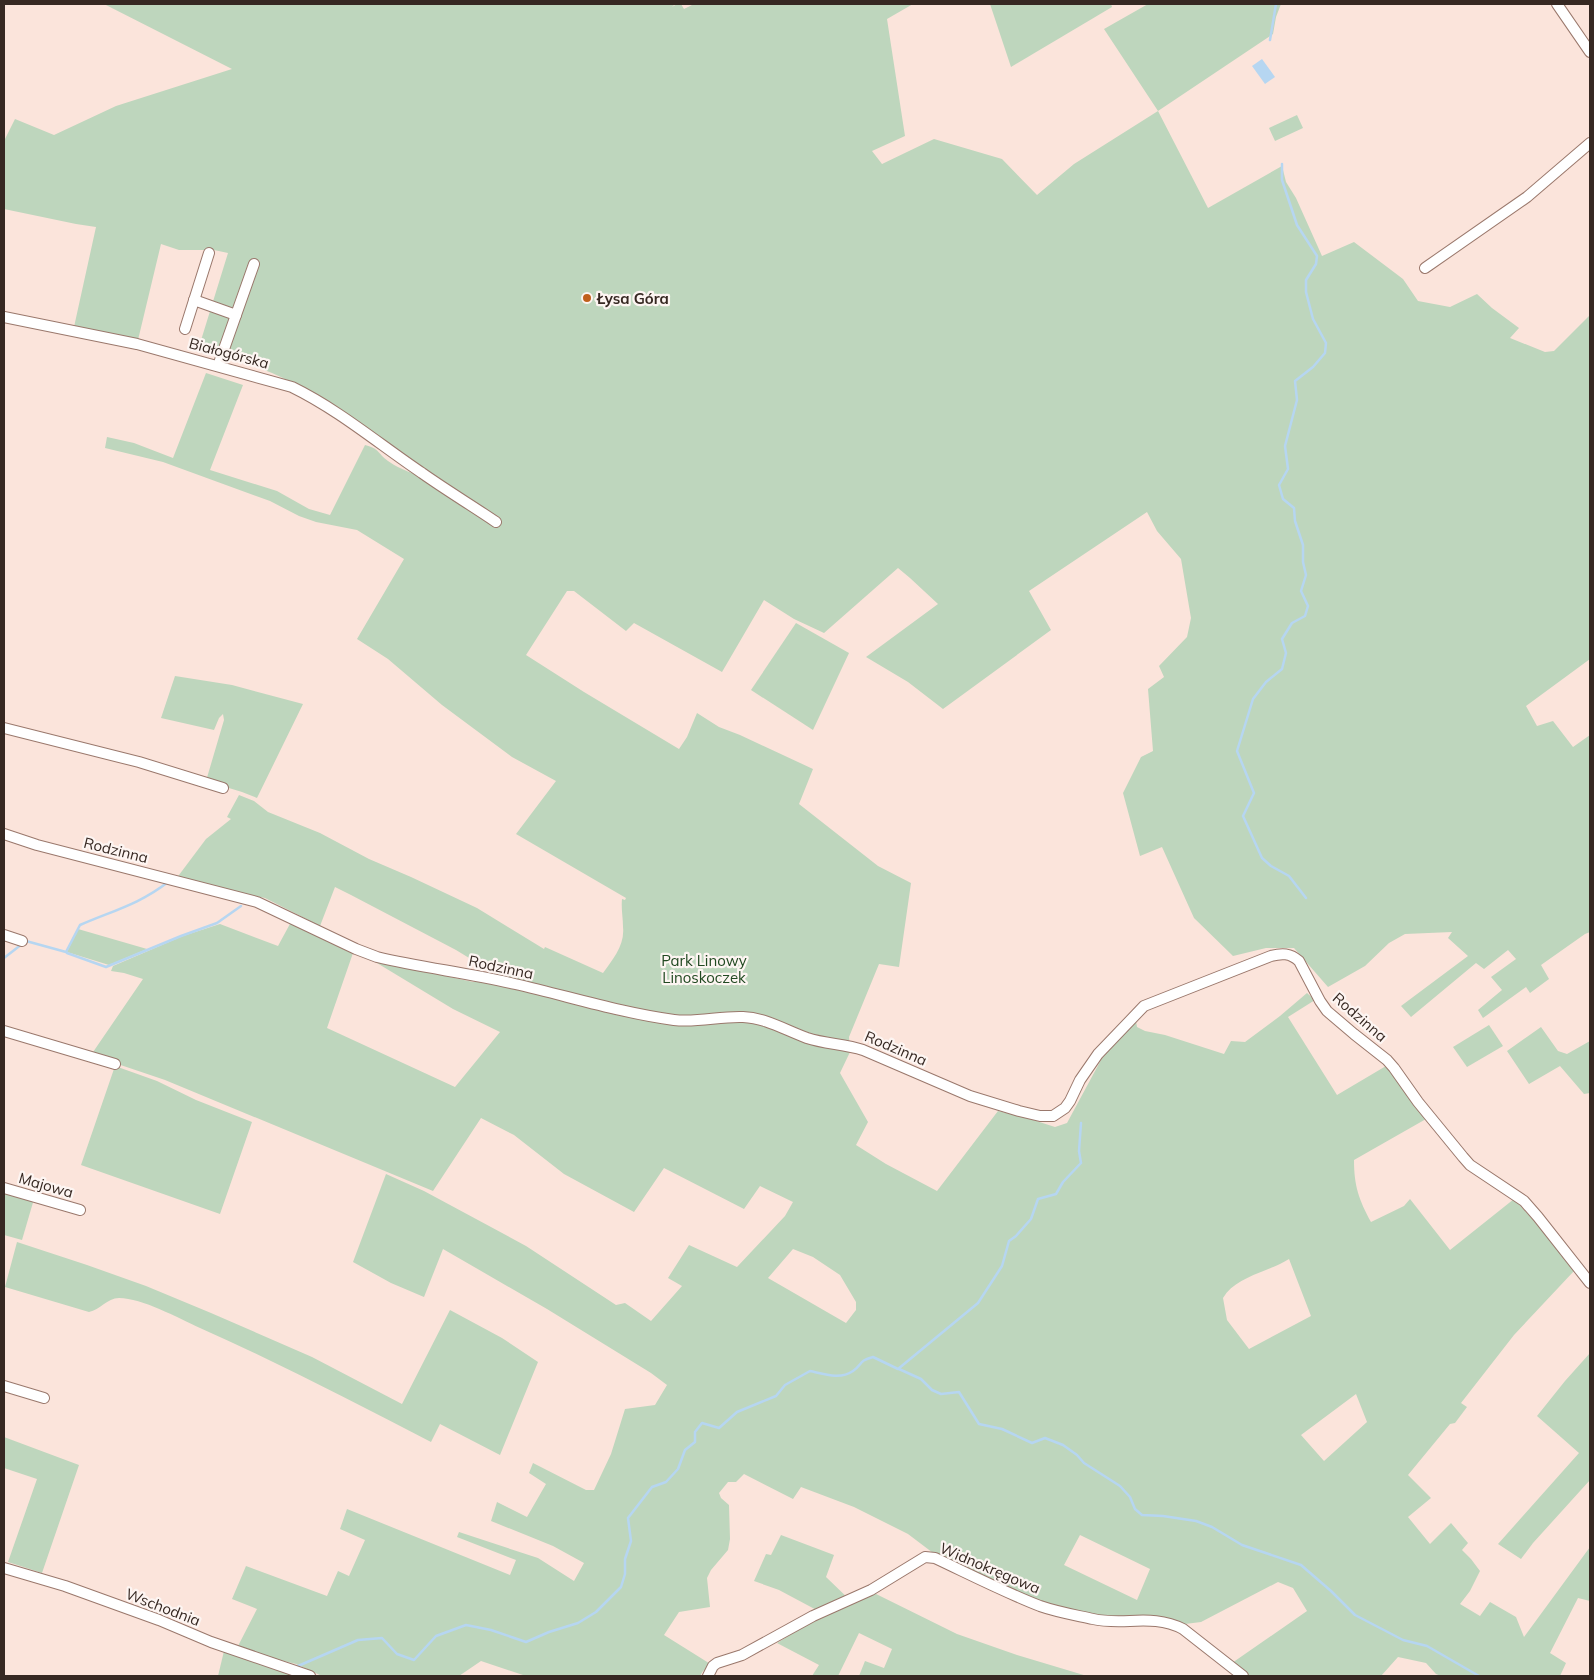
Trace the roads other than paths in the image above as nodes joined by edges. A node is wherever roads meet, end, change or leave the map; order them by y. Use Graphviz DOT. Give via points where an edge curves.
graph roads {
  1 [pos="1557,4"];
  2 [pos="1590,52"];
  3 [pos="1590,143"];
  4 [pos="209,253"];
  5 [pos="254,264"];
  6 [pos="1425,268"];
  7 [pos="194,300"];
  8 [pos="236,315"];
  9 [pos="4,317"];
  10 [pos="185,330"];
  11 [pos="218,366"];
  12 [pos="496,522"];
  13 [pos="4,728"];
  14 [pos="223,788"];
  15 [pos="4,834"];
  16 [pos="4,935"];
  17 [pos="22,941"];
  18 [pos="4,1031"];
  19 [pos="115,1064"];
  20 [pos="4,1188"];
  21 [pos="80,1210"];
  22 [pos="1590,1283"];
  23 [pos="4,1386"];
  24 [pos="44,1398"];
  25 [pos="4,1568"];
  26 [pos="310,1676"];
  27 [pos="708,1676"];
  28 [pos="1242,1676"];
  1 -- 2 [label="street"];
  3 -- 6 [label="street" via="1527,197"];
  4 -- 7 [label="street"];
  5 -- 8 [label="street"];
  7 -- 8 [label="street"];
  7 -- 10 [label="street"];
  8 -- 11 [label="street"];
  9 -- 11 [label="street, Białogórska" via="102,336"];
  11 -- 12 [label="street, Białogórska" via="302,392 355,424"];
  13 -- 14 [label="street" via="139,762"];
  15 -- 22 [label="street, Rodzinna" via="257,902 377,957 676,1020 760,1019 807,1038 863,1050 970,1096 1040,1116 1053,1116 1065,1108 1087,1068 1144,1006 1271,956 1288,954 1299,961 1328,1011 1387,1060 1470,1165 1524,1201"];
  16 -- 17 [label="street"];
  18 -- 19 [label="street"];
  20 -- 21 [label="street, Majowa"];
  23 -- 24 [label="street"];
  25 -- 26 [label="street, Wschodnia" via="65,1586"];
  27 -- 28 [label="street, Widnokręgowa" via="717,1663 742,1655 813,1616 871,1590 925,1557 934,1558 1040,1606 1096,1620 1158,1620 1174,1624"];
}
